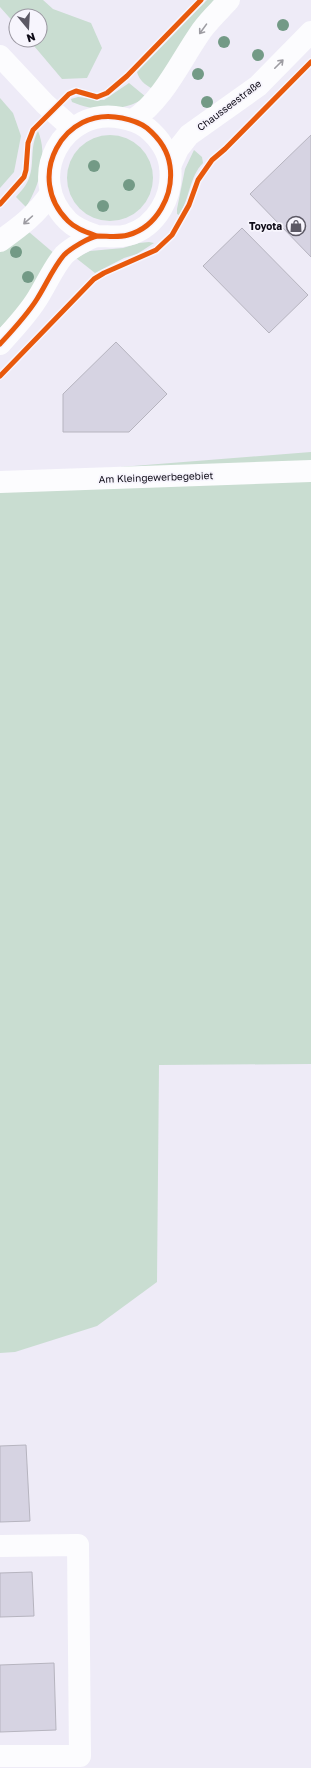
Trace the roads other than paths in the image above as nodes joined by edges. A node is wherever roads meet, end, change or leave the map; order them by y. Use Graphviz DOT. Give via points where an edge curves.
graph roads {
  1 [pos="229,0"];
  2 [pos="311,32"];
  3 [pos="0,56"];
  4 [pos="133,120"];
  5 [pos="72,128"];
  6 [pos="170,166"];
  7 [pos="51,193"];
  8 [pos="97,236"];
  9 [pos="0,241"];
  10 [pos="0,344"];
  11 [pos="311,472"];
  12 [pos="0,482"];
  13 [pos="0,1546"];
  14 [pos="0,1756"];
  1 -- 4 [label="street, one-way" via="202,29 163,92"];
  6 -- 2 [label="street, Chausseestraße, one-way" via="178,149 190,135 258,86"];
  3 -- 5 [label="street" via="45,104"];
  4 -- 5 [label="street, Chausseestraße" via="112,116 91,118"];
  4 -- 6 [label="street, Chausseestraße" via="161,143"];
  5 -- 7 [label="street, Chausseestraße" via="60,142 52,158 49,176"];
  6 -- 8 [label="street, Chausseestraße" via="171,184 166,201 156,217 144,228 129,235 113,238"];
  7 -- 8 [label="street, Chausseestraße" via="57,208 68,221 81,231"];
  7 -- 9 [label="street, one-way" via="27,222"];
  8 -- 10 [label="street, Chausseestraße" via="78,244 64,255 36,301"];
  11 -- 12 [label="street, Am Kleingewerbegebiet"];
  13 -- 14 [label="street" via="78,1545 80,1756"];
}
